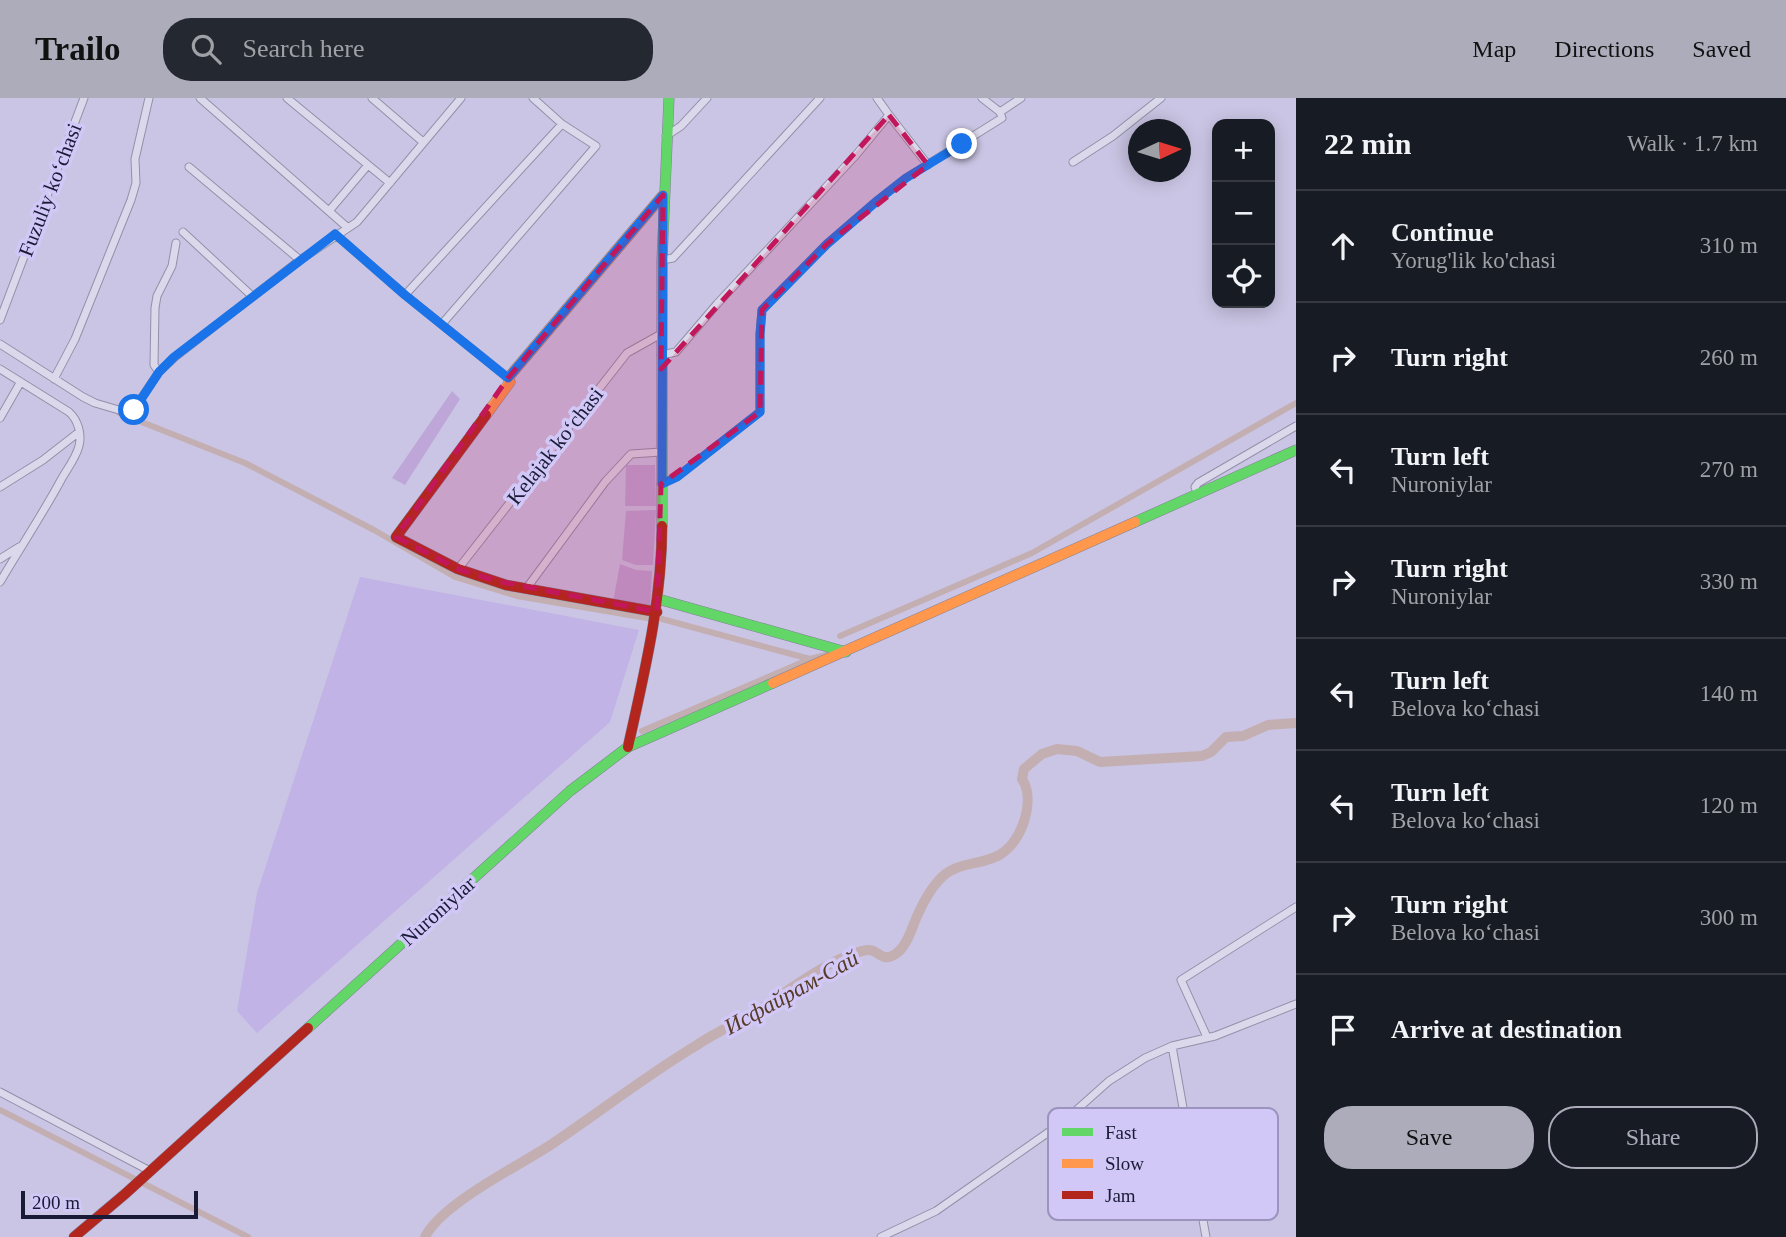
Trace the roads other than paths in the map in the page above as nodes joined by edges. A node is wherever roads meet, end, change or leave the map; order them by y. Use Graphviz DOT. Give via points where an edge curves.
graph roads {
  1 [pos="84,98"];
  2 [pos="149,98"];
  3 [pos="200,98"];
  4 [pos="287,98"];
  5 [pos="372,98"];
  6 [pos="461,98"];
  7 [pos="533,98"];
  8 [pos="670,98"];
  9 [pos="707,98"];
  10 [pos="820,98"];
  11 [pos="877,98"];
  12 [pos="982,98"];
  13 [pos="1021,98"];
  14 [pos="1161,98"];
  15 [pos="1000,112"];
  16 [pos="889,115"];
  17 [pos="562,124"];
  18 [pos="666,136"];
  19 [pos="423,142"];
  20 [pos="1073,162"];
  21 [pos="368,165"];
  22 [pos="928,165"];
  23 [pos="189,167"];
  24 [pos="390,183"];
  25 [pos="663,195"];
  26 [pos="329,211"];
  27 [pos="348,228"];
  28 [pos="183,232"];
  29 [pos="335,234"];
  30 [pos="176,243"];
  31 [pos="300,260"];
  32 [pos="662,260"];
  33 [pos="405,295"];
  34 [pos="252,296"];
  35 [pos="0,320"];
  36 [pos="442,324"];
  37 [pos="661,334"];
  38 [pos="0,344"];
  39 [pos="661,355"];
  40 [pos="0,369"];
  41 [pos="159,372"];
  42 [pos="508,378"];
  43 [pos="54,379"];
  44 [pos="20,383"];
  45 [pos="0,418"];
  46 [pos="1296,426"];
  47 [pos="79,432"];
  48 [pos="1296,450"];
  49 [pos="661,453"];
  50 [pos="662,484"];
  51 [pos="0,486"];
  52 [pos="1198,495"];
  53 [pos="19,547"];
  54 [pos="0,559"];
  55 [pos="458,569"];
  56 [pos="0,582"];
  57 [pos="526,589"];
  58 [pos="658,600"];
  59 [pos="657,612"];
  60 [pos="846,652"];
  61 [pos="628,747"];
  62 [pos="1296,907"];
  63 [pos="1296,1003"];
  64 [pos="1207,1037"];
  65 [pos="1172,1045"];
  66 [pos="0,1093"];
  67 [pos="1079,1108"];
  68 [pos="1183,1108"];
  69 [pos="1048,1133"];
  70 [pos="149,1171"];
  71 [pos="74,1237"];
  72 [pos="881,1237"];
  1 -- 35 [label="street, Fuzuliy koʻchasi"];
  2 -- 43 [label="street" via="131,200"];
  3 -- 26 [label="street"];
  4 -- 21 [label="street"];
  5 -- 19 [label="street"];
  6 -- 19 [label="street"];
  7 -- 17 [label="street"];
  8 -- 18 [label="main road"];
  9 -- 18 [label="street"];
  10 -- 32 [label="street" via="673,258"];
  11 -- 16 [label="street"];
  12 -- 15 [label="street"];
  13 -- 15 [label="street"];
  14 -- 20 [label="street"];
  15 -- 22 [label="street" via="1002,118"];
  16 -- 22 [label="street"];
  16 -- 39 [label="street" via="676,352"];
  17 -- 33 [label="street"];
  17 -- 36 [label="street" via="596,146"];
  18 -- 25 [label="main road"];
  19 -- 24 [label="street"];
  21 -- 24 [label="street"];
  21 -- 26 [label="street"];
  22 -- 50 [label="street" via="827,244 762,310 760,412"];
  23 -- 31 [label="street"];
  24 -- 27 [label="street"];
  25 -- 32 [label="main road"];
  25 -- 42 [label="main road"];
  26 -- 27 [label="street"];
  27 -- 29 [label="street"];
  28 -- 34 [label="street"];
  29 -- 31 [label="street"];
  29 -- 33 [label="street"];
  30 -- 41 [label="street" via="155,308 154,365"];
  31 -- 34 [label="street"];
  32 -- 37 [label="main road"];
  33 -- 36 [label="street"];
  34 -- 41 [label="street"];
  36 -- 42 [label="street"];
  37 -- 39 [label="main road"];
  37 -- 55 [label="street, Kelajak koʻchasi" via="627,353"];
  38 -- 43 [label="street"];
  39 -- 49 [label="main road"];
  40 -- 44 [label="street"];
  41 -- 43 [label="street" via="129,413 95,403"];
  42 -- 55 [label="main road" via="510,382 396,537"];
  44 -- 45 [label="street"];
  44 -- 47 [label="street" via="69,411"];
  46 -- 52 [label="street" via="1198,483"];
  47 -- 51 [label="street"];
  47 -- 53 [label="street" via="76,453"];
  48 -- 52 [label="main road, Nuroniylar"];
  49 -- 50 [label="main road"];
  49 -- 57 [label="street" via="631,454"];
  50 -- 58 [label="main road"];
  52 -- 60 [label="main road, Nuroniylar"];
  53 -- 54 [label="street"];
  53 -- 56 [label="street"];
  55 -- 57 [label="main road"];
  57 -- 59 [label="main road"];
  58 -- 59 [label="main road"];
  58 -- 60 [label="main road"];
  59 -- 61 [label="main road"];
  60 -- 61 [label="main road, Nuroniylar"];
  61 -- 70 [label="main road, Nuroniylar" via="569,791"];
  62 -- 64 [label="street" via="1181,980"];
  63 -- 64 [label="street"];
  64 -- 65 [label="street"];
  65 -- 67 [label="street" via="1109,1081"];
  65 -- 68 [label="street"];
  66 -- 70 [label="street"];
  69 -- 72 [label="street" via="936,1211"];
  70 -- 71 [label="main road, Nuroniylar"];
}
